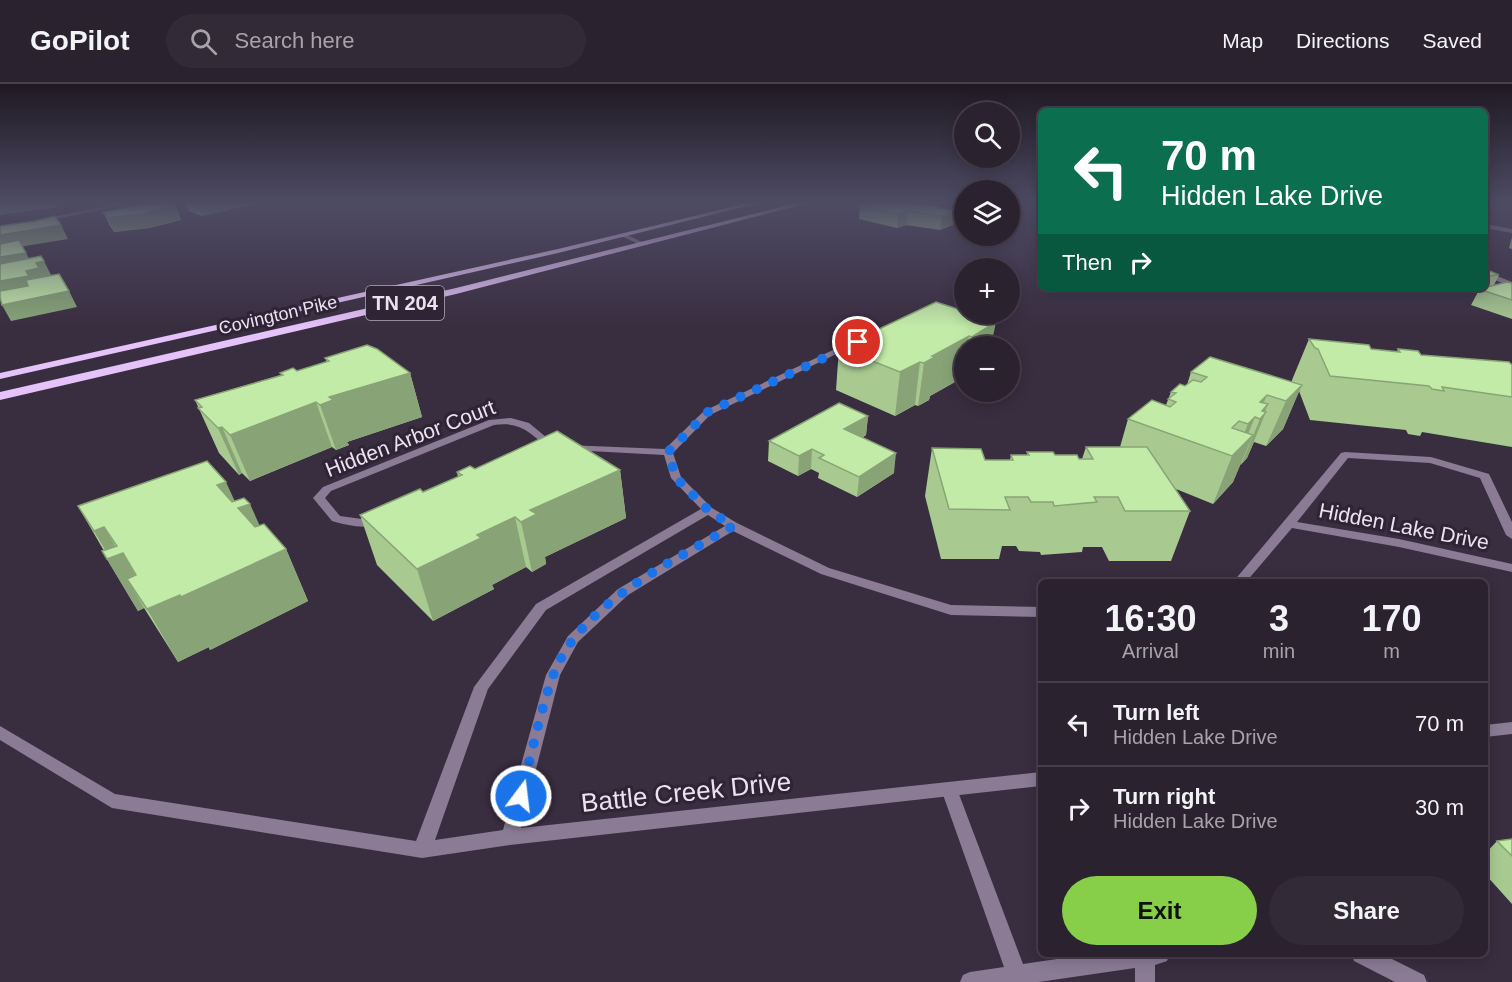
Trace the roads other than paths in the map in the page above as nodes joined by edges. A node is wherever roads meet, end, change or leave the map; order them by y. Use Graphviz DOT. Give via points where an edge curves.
graph roads {
  1 [pos="584,244"];
  2 [pos="643,244"];
  3 [pos="1488,274"];
  4 [pos="1509,284"];
  5 [pos="865,339"];
  6 [pos="0,376"];
  7 [pos="0,396"];
  8 [pos="668,452"];
  9 [pos="708,510"];
  10 [pos="387,517"];
  11 [pos="1289,524"];
  12 [pos="733,526"];
  13 [pos="1512,535"];
  14 [pos="1512,568"];
  15 [pos="1242,579"];
  16 [pos="1038,612"];
  17 [pos="1512,728"];
  18 [pos="1488,731"];
  19 [pos="0,732"];
  20 [pos="1038,779"];
  21 [pos="949,789"];
  22 [pos="510,837"];
  23 [pos="422,850"];
  24 [pos="1138,957"];
  25 [pos="1151,957"];
  26 [pos="1367,957"];
  27 [pos="1017,974"];
  28 [pos="970,982"];
  29 [pos="1145,982"];
  30 [pos="1417,982"];
  1 -- 6 [label="main road, Covington Pike / TN 204"];
  2 -- 7 [label="main road, Covington Pike / TN 204"];
  3 -- 4 [label="street"];
  5 -- 8 [label="street" via="708,412"];
  8 -- 9 [label="street" via="676,478"];
  8 -- 10 [label="street, Hidden Arbor Court" via="548,449 521,420 509,419 492,422 327,489 319,498 336,519 362,523"];
  9 -- 12 [label="street"];
  9 -- 23 [label="street" via="541,607 481,687"];
  11 -- 13 [label="street, Hidden Lake Drive" via="1345,455 1431,460 1485,476"];
  11 -- 14 [label="street, Hidden Lake Drive"];
  11 -- 15 [label="street, Hidden Lake Drive"];
  12 -- 16 [label="street" via="825,571 951,610"];
  12 -- 22 [label="street" via="623,592 573,639 553,675"];
  17 -- 18 [label="street"];
  19 -- 23 [label="street, Battle Creek Drive" via="112,801"];
  20 -- 21 [label="street, Battle Creek Drive"];
  21 -- 22 [label="street, Battle Creek Drive"];
  21 -- 27 [label="street"];
  22 -- 23 [label="street, Battle Creek Drive"];
  24 -- 27 [label="street"];
  25 -- 29 [label="street"];
  26 -- 30 [label="street"];
  27 -- 28 [label="street"];
}
